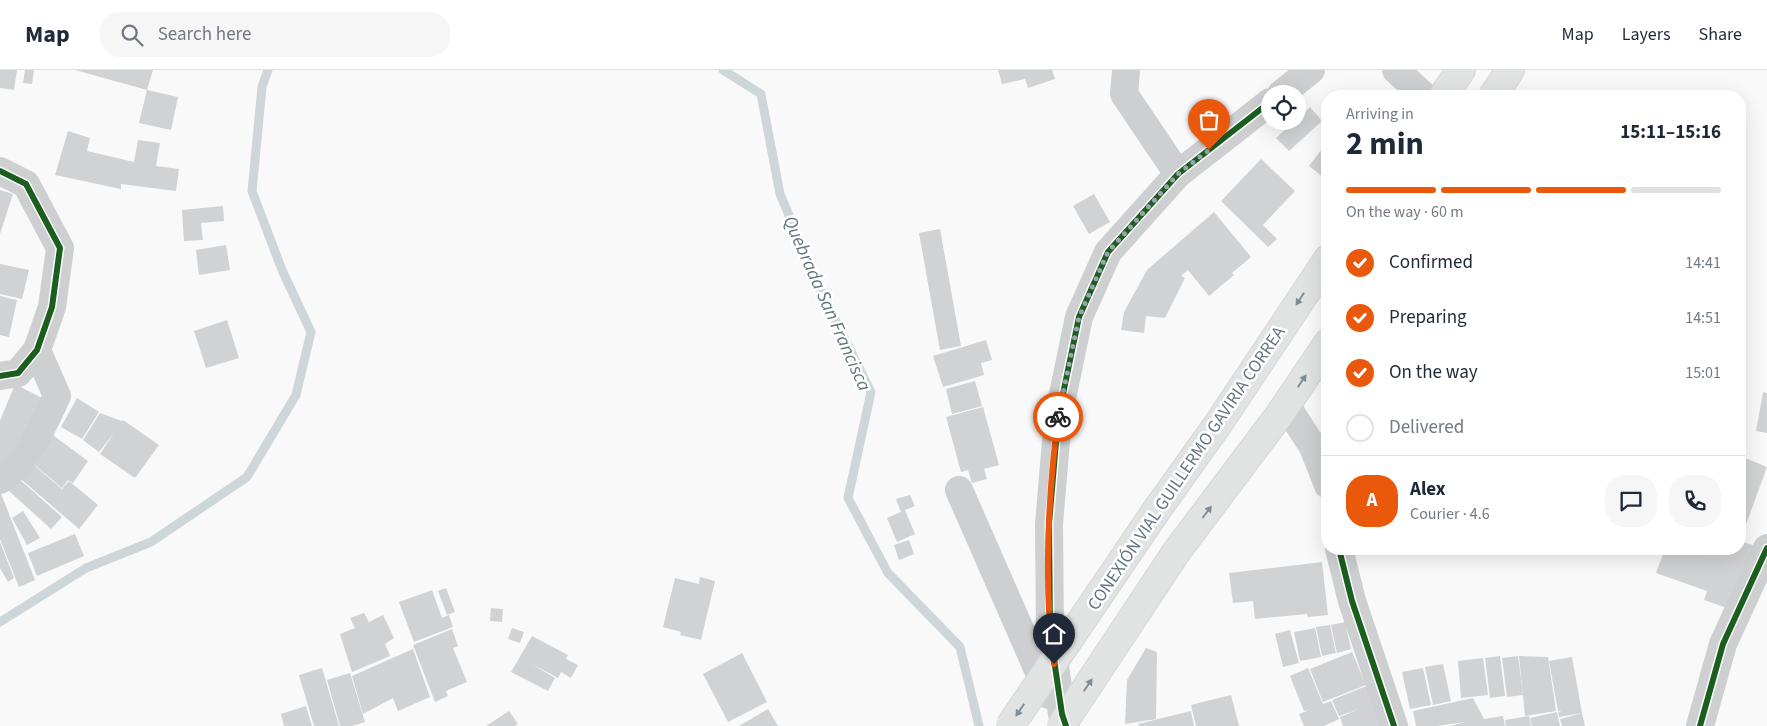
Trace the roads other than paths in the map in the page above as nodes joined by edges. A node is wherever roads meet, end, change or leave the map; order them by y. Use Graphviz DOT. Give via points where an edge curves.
graph roads {
  1 [pos="1126,70"];
  2 [pos="1311,70"];
  3 [pos="1396,70"];
  4 [pos="1461,70"];
  5 [pos="1510,70"];
  6 [pos="1292,85"];
  7 [pos="1418,90"];
  8 [pos="1447,90"];
  9 [pos="1497,90"];
  10 [pos="1261,109"];
  11 [pos="0,171"];
  12 [pos="1178,174"];
  13 [pos="1321,270"];
  14 [pos="37,350"];
  15 [pos="1321,354"];
  16 [pos="0,376"];
  17 [pos="1286,406"];
  18 [pos="1321,468"];
  19 [pos="0,480"];
  20 [pos="959,490"];
  21 [pos="1767,548"];
  22 [pos="1340,555"];
  23 [pos="1010,726"];
  24 [pos="1063,726"];
  25 [pos="1394,726"];
  26 [pos="1700,726"];
  1 -- 12 [label="street" via="1124,94"];
  2 -- 6 [label="street"];
  3 -- 7 [label="street"];
  4 -- 8 [label="highway"];
  5 -- 9 [label="highway"];
  10 -- 12 [label="street"];
  11 -- 14 [label="street" via="26,184 60,248 52,307"];
  12 -- 24 [label="street" via="1108,252 1079,317 1060,409 1048,524 1050,632"];
  13 -- 23 [label="highway, CONEXIÓN VIAL GUILLERMO GAVIRIA CORREA, one-way, bridge"];
  14 -- 16 [label="street" via="18,373"];
  14 -- 19 [label="street" via="58,396 38,436 11,473"];
  17 -- 15 [label="highway, one-way"];
  17 -- 18 [label="street" via="1313,447"];
  24 -- 17 [label="highway, one-way, bridge" via="1177,551"];
  20 -- 24 [label="street"];
  21 -- 26 [label="street" via="1723,644"];
  22 -- 25 [label="street" via="1352,601"];
}
